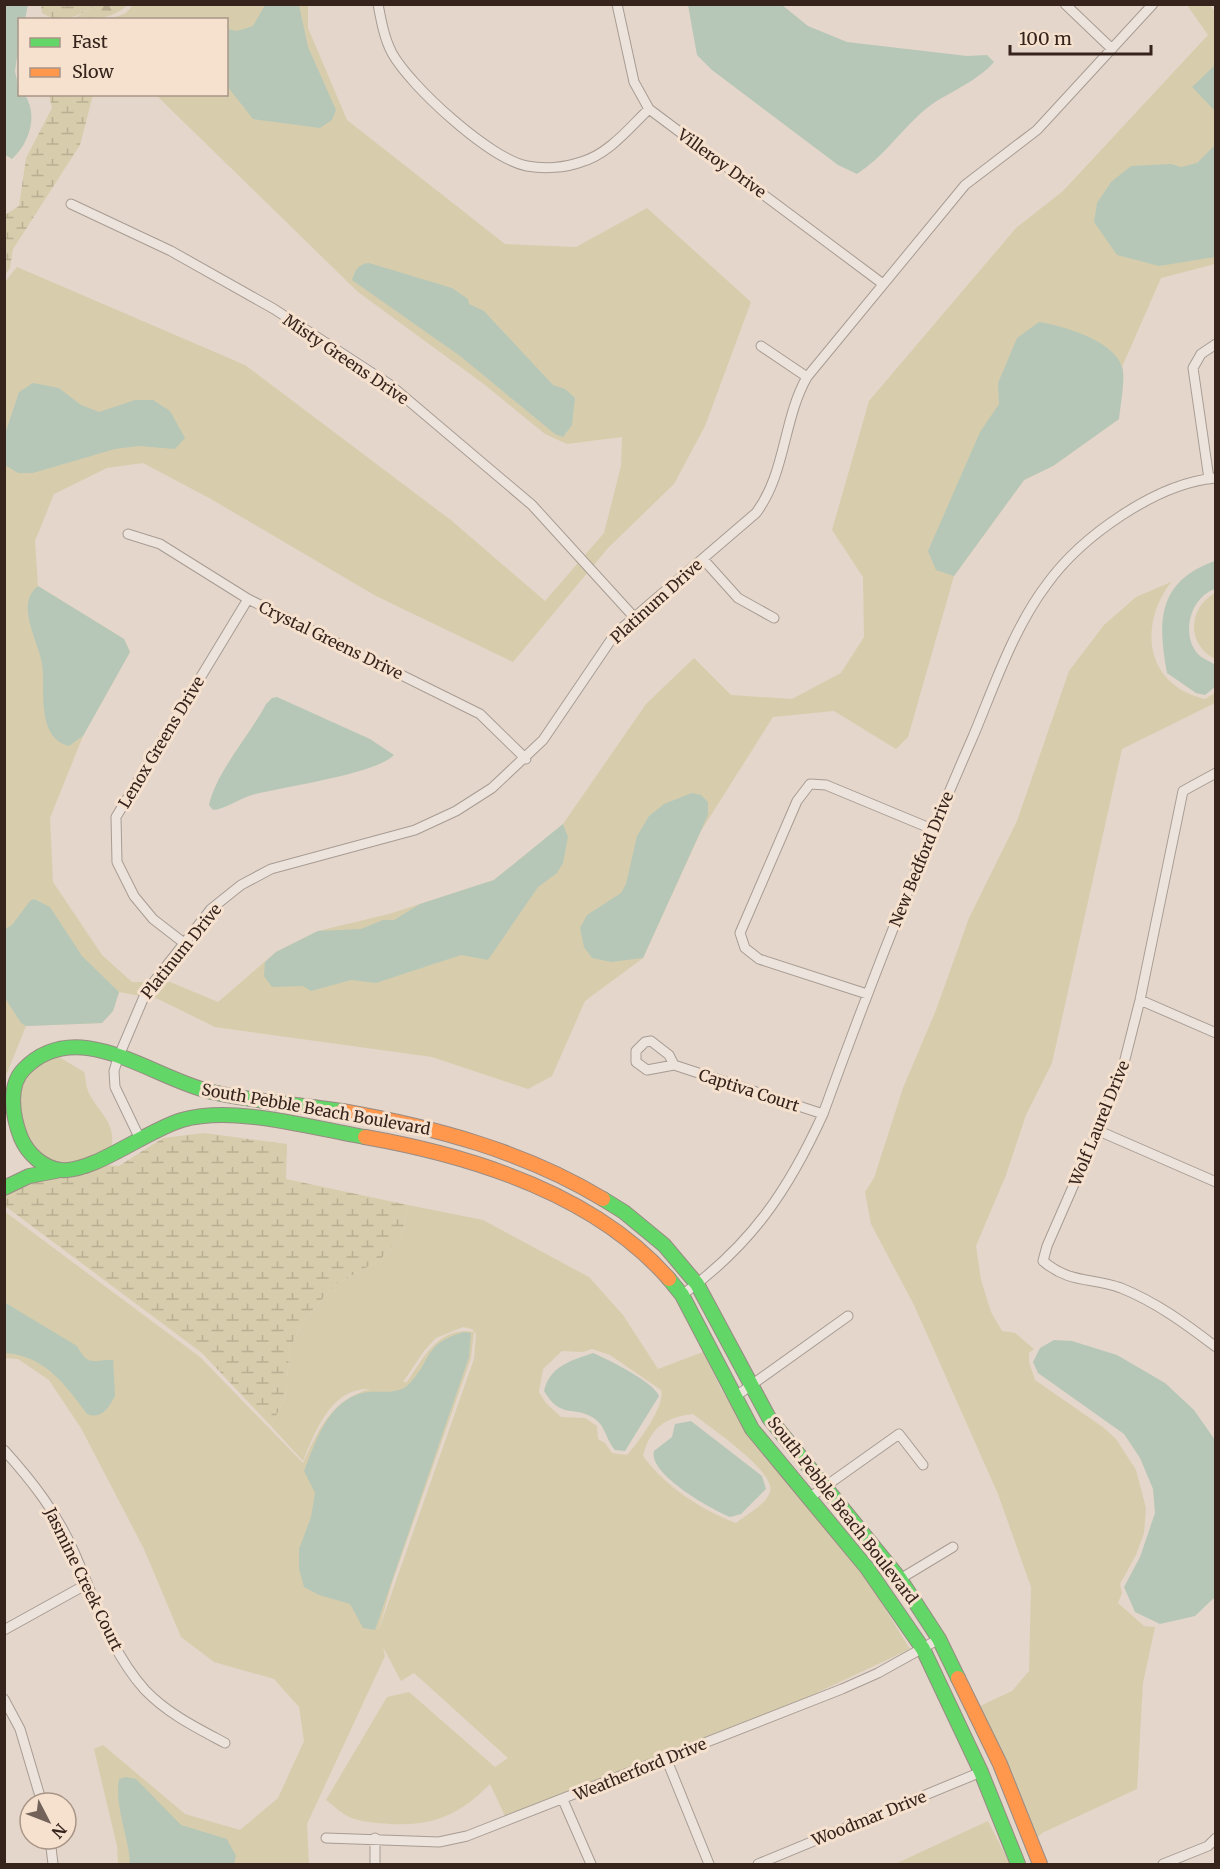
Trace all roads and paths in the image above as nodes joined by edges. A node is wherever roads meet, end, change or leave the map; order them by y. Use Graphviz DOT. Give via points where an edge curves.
graph roads {
  1 [pos="378,4"];
  2 [pos="616,4"];
  3 [pos="1065,4"];
  4 [pos="1153,4"];
  5 [pos="1112,49"];
  6 [pos="649,109"];
  7 [pos="71,204"];
  8 [pos="883,284"];
  9 [pos="1215,344"];
  10 [pos="761,346"];
  11 [pos="807,377"];
  12 [pos="1212,478"];
  13 [pos="128,534"];
  14 [pos="703,559"];
  15 [pos="248,599"];
  16 [pos="634,617"];
  17 [pos="774,618"];
  18 [pos="526,759"];
  19 [pos="1215,773"];
  20 [pos="932,829"];
  21 [pos="184,943"];
  22 [pos="867,994"];
  23 [pos="1140,1000"];
  24 [pos="1215,1033"];
  25 [pos="118,1058"];
  26 [pos="674,1065"];
  27 [pos="295,1104"];
  28 [pos="8,1110"];
  29 [pos="824,1114"];
  30 [pos="293,1124"];
  31 [pos="1099,1131"];
  32 [pos="6,1135"];
  33 [pos="140,1139"];
  34 [pos="67,1171"];
  35 [pos="1215,1182"];
  36 [pos="4,1188"];
  37 [pos="698,1284"];
  38 [pos="682,1295"];
  39 [pos="848,1316"];
  40 [pos="1215,1347"];
  41 [pos="753,1385"];
  42 [pos="736,1396"];
  43 [pos="4,1450"];
  44 [pos="922,1465"];
  45 [pos="826,1486"];
  46 [pos="809,1498"];
  47 [pos="953,1547"];
  48 [pos="900,1579"];
  49 [pos="87,1584"];
  50 [pos="4,1630"];
  51 [pos="939,1639"];
  52 [pos="923,1648"];
  53 [pos="4,1699"];
  54 [pos="225,1743"];
  55 [pos="666,1758"];
  56 [pos="981,1772"];
  57 [pos="38,1791"];
  58 [pos="563,1800"];
  59 [pos="326,1838"];
  60 [pos="375,1838"];
  61 [pos="1215,1838"];
  62 [pos="375,1864"];
  63 [pos="591,1864"];
  64 [pos="709,1864"];
  65 [pos="758,1864"];
  66 [pos="1018,1864"];
  67 [pos="1040,1864"];
  68 [pos="1163,1864"];
  1 -- 6 [label="street" via="392,52 411,80 499,154 525,166 582,162 608,148"];
  2 -- 6 [label="street, Villeroy Drive" via="634,82"];
  3 -- 5 [label="street"];
  4 -- 5 [label="street, Platinum Drive"];
  5 -- 8 [label="street, Platinum Drive" via="1037,130 965,185"];
  6 -- 8 [label="street, Villeroy Drive"];
  7 -- 16 [label="street, Misty Greens Drive" via="171,251 274,309 389,384 532,506"];
  8 -- 11 [label="street, Platinum Drive"];
  9 -- 12 [label="street" via="1201,354 1193,368"];
  10 -- 11 [label="street"];
  11 -- 14 [label="street, Platinum Drive" via="795,402 764,502 752,518"];
  12 -- 20 [label="street, New Bedford Drive" via="1159,495 1117,517 1073,552 1046,585 1016,637"];
  13 -- 15 [label="street, Crystal Greens Drive" via="160,544"];
  14 -- 16 [label="street, Platinum Drive"];
  14 -- 17 [label="street" via="738,598"];
  15 -- 18 [label="street, Crystal Greens Drive" via="480,714"];
  15 -- 21 [label="street, Lenox Greens Drive" via="116,817 117,862 134,896 153,919"];
  16 -- 18 [label="street, Platinum Drive" via="610,640 555,724"];
  18 -- 21 [label="street, Platinum Drive" via="484,794 436,822 395,837 283,865 250,880 219,902"];
  19 -- 23 [label="street, Wolf Laurel Drive" via="1183,791 1179,802"];
  20 -- 22 [label="street, New Bedford Drive"];
  20 -- 22 [label="street" via="826,785 810,784 797,801 740,933 745,948 759,959"];
  21 -- 25 [label="street, Platinum Drive" via="142,999"];
  22 -- 29 [label="street, New Bedford Drive"];
  23 -- 24 [label="street"];
  23 -- 31 [label="street, Wolf Laurel Drive" via="1120,1079"];
  25 -- 27 [label="street, South Pebble Beach Boulevard" via="208,1091"];
  25 -- 28 [label="street, South Pebble Beach Boulevard" via="77,1045 45,1052 16,1079"];
  25 -- 33 [label="street, Platinum Drive" via="115,1087"];
  26 -- 29 [label="street, Captiva Court"];
  27 -- 30 [label="street"];
  27 -- 37 [label="street, South Pebble Beach Boulevard" via="415,1124 526,1160 591,1192 641,1225 673,1252"];
  28 -- 32 [label="street, South Pebble Beach Boulevard"];
  28 -- 34 [label="street" via="15,1135 27,1153 47,1167"];
  29 -- 37 [label="street, New Bedford Drive" via="788,1186 763,1221"];
  30 -- 33 [label="street, South Pebble Beach Boulevard" via="198,1116 174,1122"];
  30 -- 38 [label="street, South Pebble Beach Boulevard" via="407,1144 483,1164 528,1183 630,1240 657,1264"];
  31 -- 35 [label="street"];
  31 -- 40 [label="street, Wolf Laurel Drive" via="1043,1262 1058,1274 1120,1288 1157,1305"];
  33 -- 34 [label="street, South Pebble Beach Boulevard"];
  34 -- 36 [label="street, South Pebble Beach Boulevard" via="29,1176"];
  37 -- 38 [label="street, New Bedford Drive"];
  37 -- 41 [label="street, South Pebble Beach Boulevard"];
  38 -- 42 [label="street, South Pebble Beach Boulevard"];
  39 -- 41 [label="street"];
  41 -- 42 [label="street"];
  41 -- 45 [label="street, South Pebble Beach Boulevard" via="770,1418"];
  42 -- 46 [label="street, South Pebble Beach Boulevard" via="752,1429"];
  43 -- 49 [label="street, Jasmine Creek Court" via="52,1510"];
  44 -- 45 [label="street" via="899,1434"];
  45 -- 46 [label="street"];
  45 -- 48 [label="street, South Pebble Beach Boulevard"];
  46 -- 52 [label="street, South Pebble Beach Boulevard" via="867,1568"];
  47 -- 48 [label="street"];
  48 -- 51 [label="street, South Pebble Beach Boulevard"];
  49 -- 50 [label="street"];
  49 -- 54 [label="street, Jasmine Creek Court" via="104,1626 141,1685 169,1711"];
  51 -- 52 [label="street, Weatherford Drive"];
  51 -- 67 [label="street, South Pebble Beach Boulevard" via="1000,1764"];
  52 -- 55 [label="street, Weatherford Drive" via="842,1689"];
  52 -- 56 [label="street, South Pebble Beach Boulevard"];
  53 -- 57 [label="street" via="20,1728"];
  55 -- 58 [label="street, Weatherford Drive"];
  55 -- 64 [label="street"];
  56 -- 65 [label="street, Woodmar Drive"];
  56 -- 66 [label="street, South Pebble Beach Boulevard"];
  58 -- 60 [label="street, Weatherford Drive" via="439,1842"];
  58 -- 63 [label="street"];
  59 -- 60 [label="street, Weatherford Drive"];
  60 -- 62 [label="street"];
  61 -- 68 [label="street" via="1208,1846"];
}
